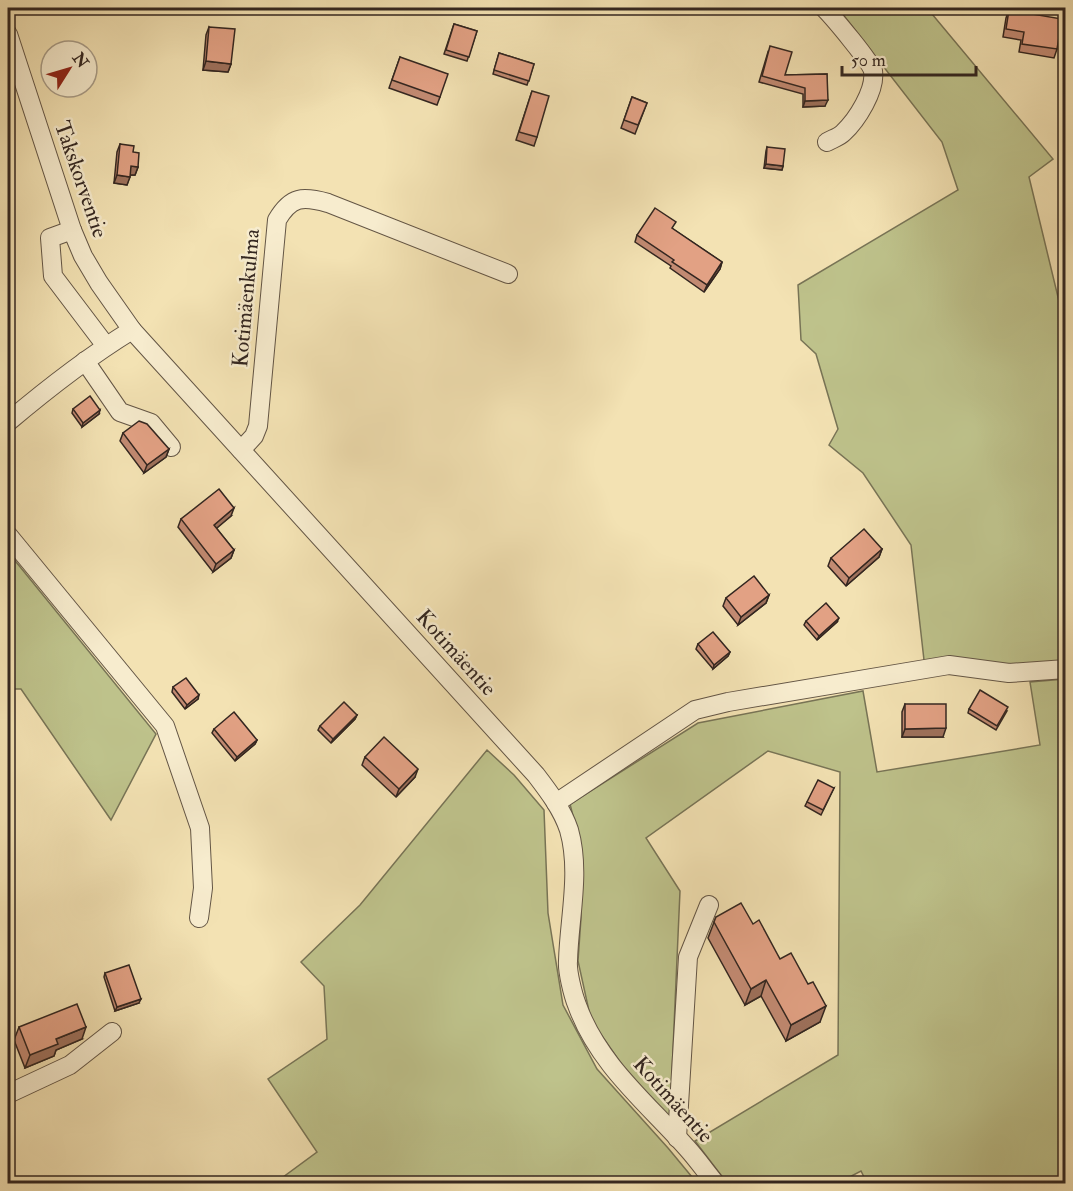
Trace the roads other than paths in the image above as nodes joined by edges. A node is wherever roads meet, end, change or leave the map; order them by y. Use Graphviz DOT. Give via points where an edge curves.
graph roads {
  1 [pos="824,8"];
  2 [pos="8,34"];
  3 [pos="827,142"];
  4 [pos="72,230"];
  5 [pos="508,274"];
  6 [pos="132,330"];
  7 [pos="106,346"];
  8 [pos="85,361"];
  9 [pos="8,422"];
  10 [pos="171,447"];
  11 [pos="241,450"];
  12 [pos="8,535"];
  13 [pos="1065,669"];
  14 [pos="556,803"];
  15 [pos="709,905"];
  16 [pos="199,918"];
  17 [pos="112,1032"];
  18 [pos="8,1094"];
  19 [pos="677,1138"];
  20 [pos="716,1184"];
  1 -- 3 [label="street" via="873,69 872,86 863,108 843,134"];
  2 -- 4 [label="street, Takskorventie"];
  4 -- 6 [label="street, Takskorventie" via="99,283"];
  4 -- 7 [label="street" via="50,238 53,276"];
  5 -- 11 [label="street, Kotimäenkulma" via="328,203 309,198 295,201 277,220 258,426"];
  6 -- 7 [label="street"];
  6 -- 11 [label="street, Kotimäentie"];
  7 -- 8 [label="street"];
  8 -- 9 [label="street"];
  8 -- 10 [label="street" via="120,412 151,423"];
  11 -- 14 [label="street, Kotimäentie" via="536,775"];
  12 -- 16 [label="street" via="165,726 200,828 203,888"];
  13 -- 14 [label="street" via="1009,673 949,665 695,710"];
  14 -- 19 [label="street, Kotimäentie" via="568,830 573,855 574,896 567,963 576,1004 606,1059"];
  15 -- 19 [label="street" via="688,957"];
  17 -- 18 [label="street" via="70,1065"];
  19 -- 20 [label="street, Kotimäentie"];
}
